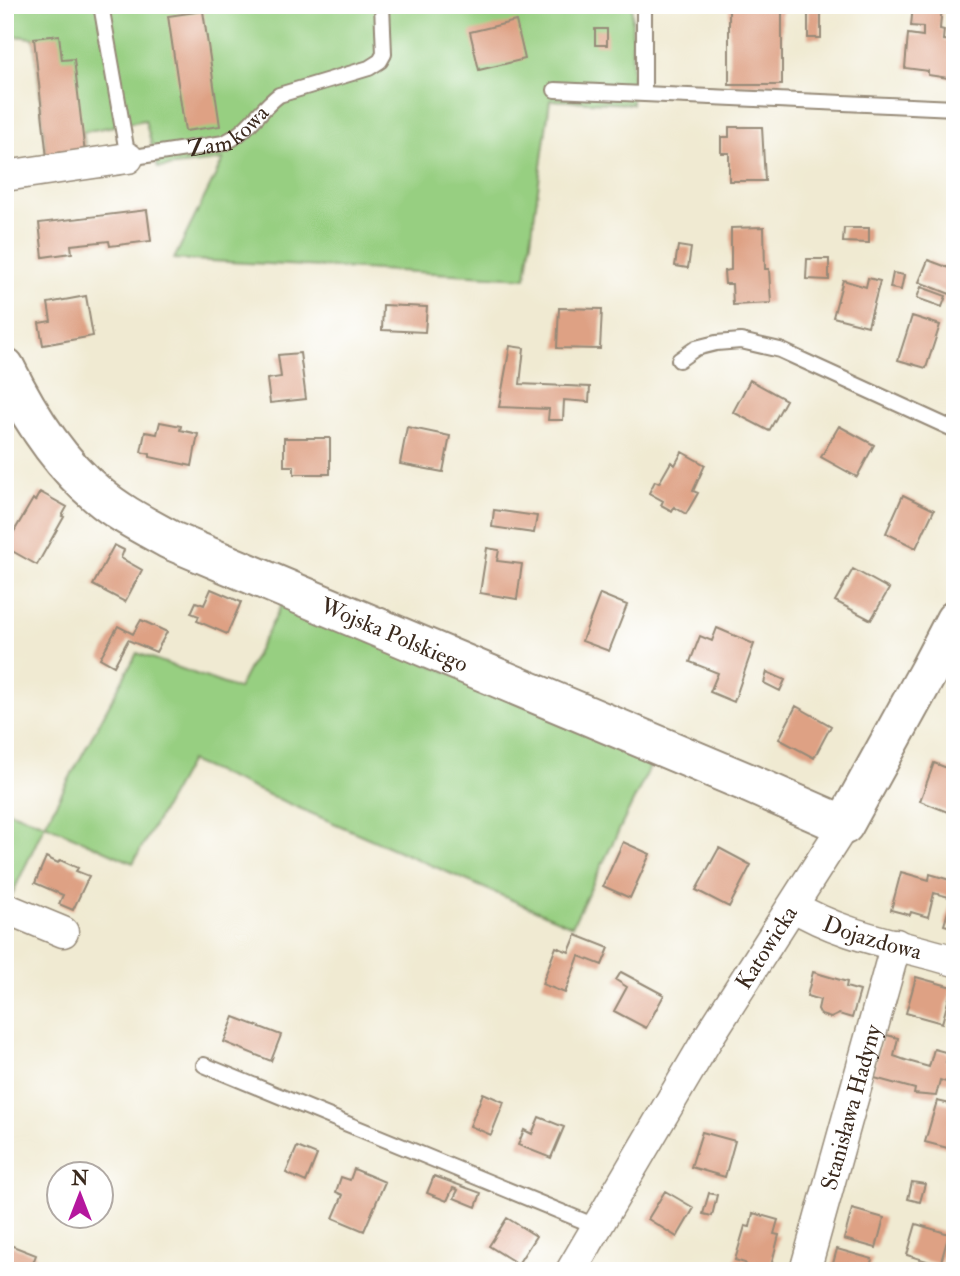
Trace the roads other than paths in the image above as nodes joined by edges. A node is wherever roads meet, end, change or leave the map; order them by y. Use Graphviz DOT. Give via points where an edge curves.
graph roads {
  1 [pos="101,5"];
  2 [pos="382,5"];
  3 [pos="644,5"];
  4 [pos="555,90"];
  5 [pos="644,93"];
  6 [pos="955,108"];
  7 [pos="128,158"];
  8 [pos="5,176"];
  9 [pos="680,360"];
  10 [pos="5,367"];
  11 [pos="955,430"];
  12 [pos="955,620"];
  13 [pos="844,825"];
  14 [pos="793,906"];
  15 [pos="5,908"];
  16 [pos="63,932"];
  17 [pos="896,944"];
  18 [pos="955,961"];
  19 [pos="204,1065"];
  20 [pos="598,1227"];
  21 [pos="571,1271"];
  22 [pos="805,1271"];
  1 -- 7 [label="lane"];
  2 -- 7 [label="lane, Zamkowa" via="384,54 369,68 279,95 237,137 224,143"];
  3 -- 5 [label="lane"];
  4 -- 5 [label="lane"];
  5 -- 6 [label="lane"];
  7 -- 8 [label="street, Zamkowa"];
  9 -- 11 [label="lane" via="696,348 716,343 741,341 780,350"];
  10 -- 13 [label="street, Wojska Polskiego" via="62,459 97,495 135,521 172,541"];
  12 -- 13 [label="street, Katowicka"];
  13 -- 14 [label="street, Katowicka"];
  14 -- 17 [label="street, Dojazdowa" via="815,919"];
  14 -- 20 [label="street, Katowicka" via="708,1038"];
  15 -- 16 [label="street"];
  17 -- 18 [label="street, Dojazdowa"];
  17 -- 22 [label="street, Stanisława Hadyny"];
  19 -- 20 [label="lane"];
  20 -- 21 [label="street, Katowicka"];
}
